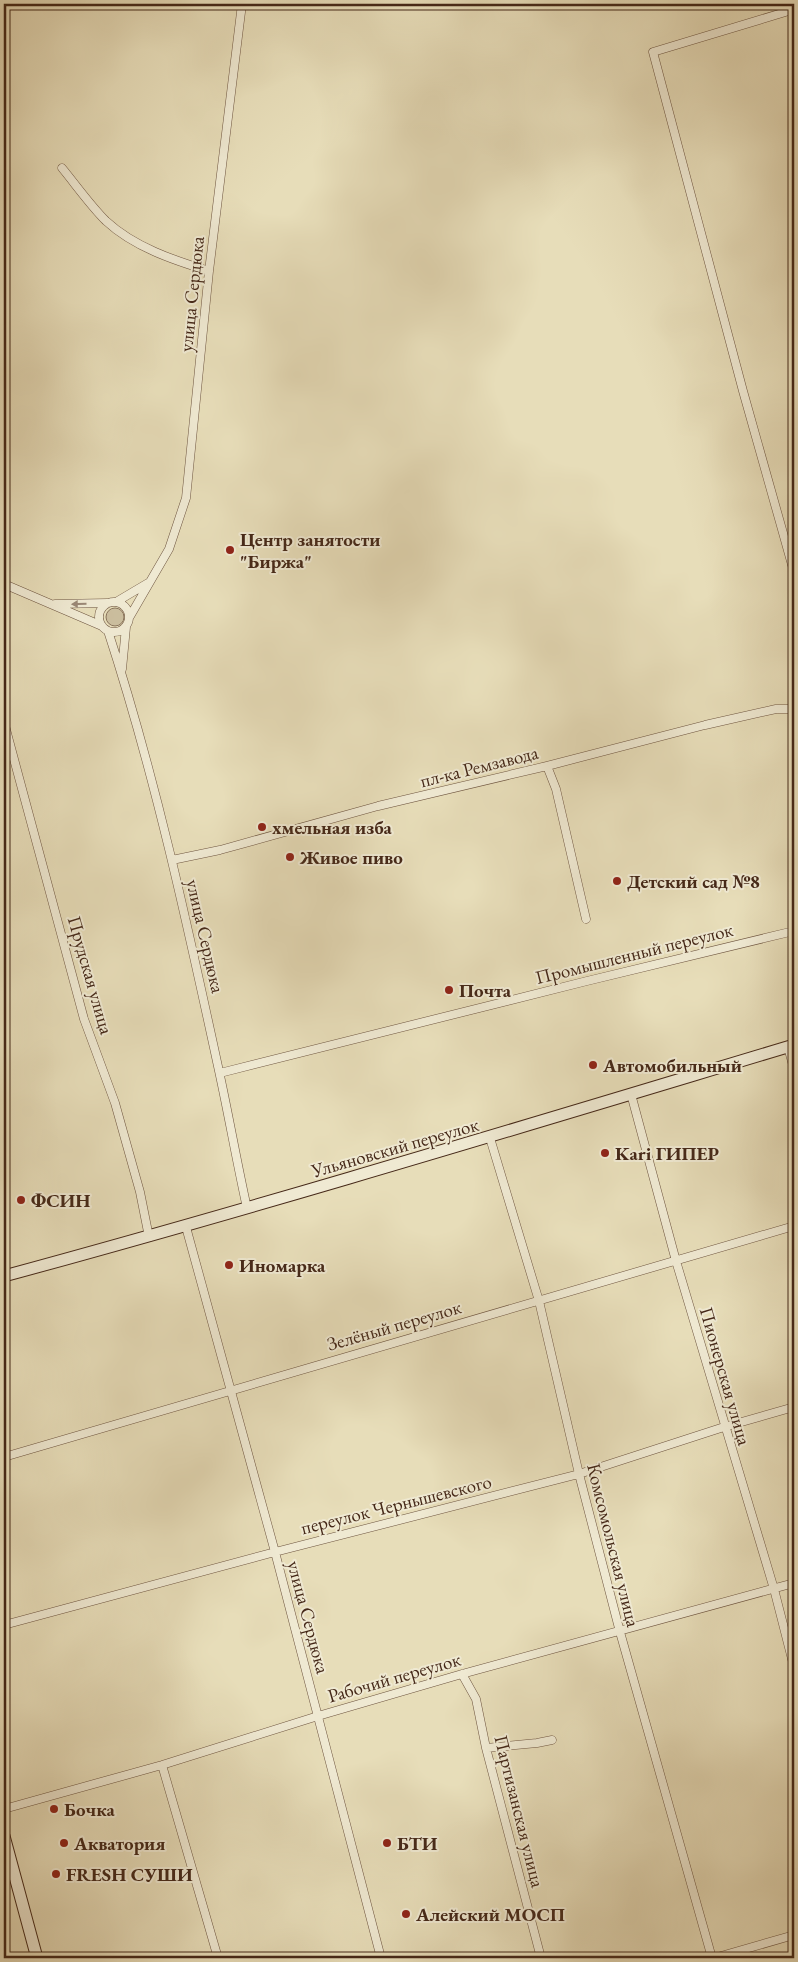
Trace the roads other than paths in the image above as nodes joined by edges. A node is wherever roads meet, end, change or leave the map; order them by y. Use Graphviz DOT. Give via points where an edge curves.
graph roads {
  1 [pos="242,4"];
  2 [pos="794,15"];
  3 [pos="62,168"];
  4 [pos="209,272"];
  5 [pos="794,572"];
  6 [pos="150,582"];
  7 [pos="4,584"];
  8 [pos="112,603"];
  9 [pos="50,604"];
  10 [pos="129,618"];
  11 [pos="126,627"];
  12 [pos="105,629"];
  13 [pos="122,672"];
  14 [pos="794,709"];
  15 [pos="4,722"];
  16 [pos="547,766"];
  17 [pos="172,860"];
  18 [pos="586,918"];
  19 [pos="794,931"];
  20 [pos="791,1046"];
  21 [pos="794,1069"];
  22 [pos="220,1073"];
  23 [pos="631,1094"];
  24 [pos="490,1138"];
  25 [pos="247,1208"];
  26 [pos="794,1226"];
  27 [pos="186,1227"];
  28 [pos="149,1236"];
  29 [pos="676,1261"];
  30 [pos="4,1276"];
  31 [pos="539,1300"];
  32 [pos="231,1389"];
  33 [pos="794,1406"];
  34 [pos="724,1427"];
  35 [pos="4,1457"];
  36 [pos="579,1474"];
  37 [pos="275,1552"];
  38 [pos="794,1583"];
  39 [pos="774,1589"];
  40 [pos="4,1624"];
  41 [pos="620,1632"];
  42 [pos="794,1667"];
  43 [pos="462,1674"];
  44 [pos="318,1716"];
  45 [pos="552,1740"];
  46 [pos="486,1748"];
  47 [pos="162,1765"];
  48 [pos="4,1809"];
  49 [pos="4,1836"];
  50 [pos="794,1936"];
  51 [pos="37,1958"];
  52 [pos="218,1958"];
  53 [pos="381,1958"];
  54 [pos="541,1958"];
  55 [pos="713,1958"];
  1 -- 4 [label="street, улица Сердюка"];
  2 -- 5 [label="street" via="792,10 653,52"];
  3 -- 4 [label="street" via="106,221 158,254"];
  4 -- 6 [label="street, улица Сердюка" via="186,498 168,549"];
  6 -- 8 [label="street"];
  6 -- 10 [label="street, улица Сердюка"];
  7 -- 9 [label="street"];
  8 -- 9 [label="street, one-way"];
  8 -- 10 [label="street" via="121,603"];
  8 -- 12 [label="street" via="100,614"];
  9 -- 12 [label="street"];
  10 -- 11 [label="street"];
  11 -- 12 [label="street" via="118,632"];
  11 -- 13 [label="street"];
  12 -- 13 [label="street, улица Сердюка"];
  13 -- 17 [label="street, улица Сердюка"];
  14 -- 16 [label="street, пл-ка Ремзавода" via="776,709 705,725"];
  15 -- 28 [label="street, Прудская улица" via="84,1019 115,1103"];
  16 -- 17 [label="street, пл-ка Ремзавода"];
  16 -- 18 [label="street" via="556,790"];
  17 -- 22 [label="street, улица Сердюка"];
  19 -- 22 [label="street, Промышленный переулок"];
  20 -- 21 [label="street"];
  20 -- 23 [label="main road, Ульяновский переулок"];
  22 -- 25 [label="street, улица Сердюка"];
  23 -- 24 [label="main road, Ульяновский переулок"];
  23 -- 29 [label="street, Пионерская улица"];
  24 -- 25 [label="main road, Ульяновский переулок"];
  24 -- 31 [label="street, Комсомольская улица"];
  25 -- 27 [label="main road, Ульяновский переулок"];
  26 -- 29 [label="street, Зелёный переулок"];
  27 -- 28 [label="main road, Ульяновский переулок"];
  27 -- 32 [label="street, улица Сердюка"];
  28 -- 30 [label="main road, Ульяновский переулок"];
  29 -- 31 [label="street, Зелёный переулок"];
  29 -- 34 [label="street, Пионерская улица"];
  31 -- 32 [label="street, Зелёный переулок"];
  31 -- 36 [label="street, Комсомольская улица"];
  32 -- 35 [label="street, Зелёный переулок"];
  32 -- 37 [label="street, улица Сердюка"];
  33 -- 34 [label="street, переулок Чернышевского"];
  34 -- 36 [label="street, переулок Чернышевского"];
  34 -- 39 [label="street, Пионерская улица"];
  36 -- 37 [label="street, переулок Чернышевского"];
  36 -- 41 [label="street, Комсомольская улица"];
  37 -- 40 [label="street, переулок Чернышевского"];
  37 -- 44 [label="street, улица Сердюка"];
  38 -- 39 [label="street, Рабочий переулок"];
  39 -- 41 [label="street, Рабочий переулок"];
  39 -- 42 [label="street, Пионерская улица"];
  41 -- 43 [label="street, Рабочий переулок"];
  41 -- 55 [label="street, Комсомольская улица"];
  43 -- 44 [label="street, Рабочий переулок"];
  43 -- 46 [label="street, Партизанская улица" via="476,1699"];
  44 -- 47 [label="street, Рабочий переулок"];
  44 -- 53 [label="street, улица Сердюка"];
  45 -- 46 [label="street"];
  46 -- 54 [label="street, Партизанская улица"];
  47 -- 48 [label="street, Рабочий переулок"];
  47 -- 52 [label="street"];
  49 -- 51 [label="main road"];
  50 -- 55 [label="street"];
}
